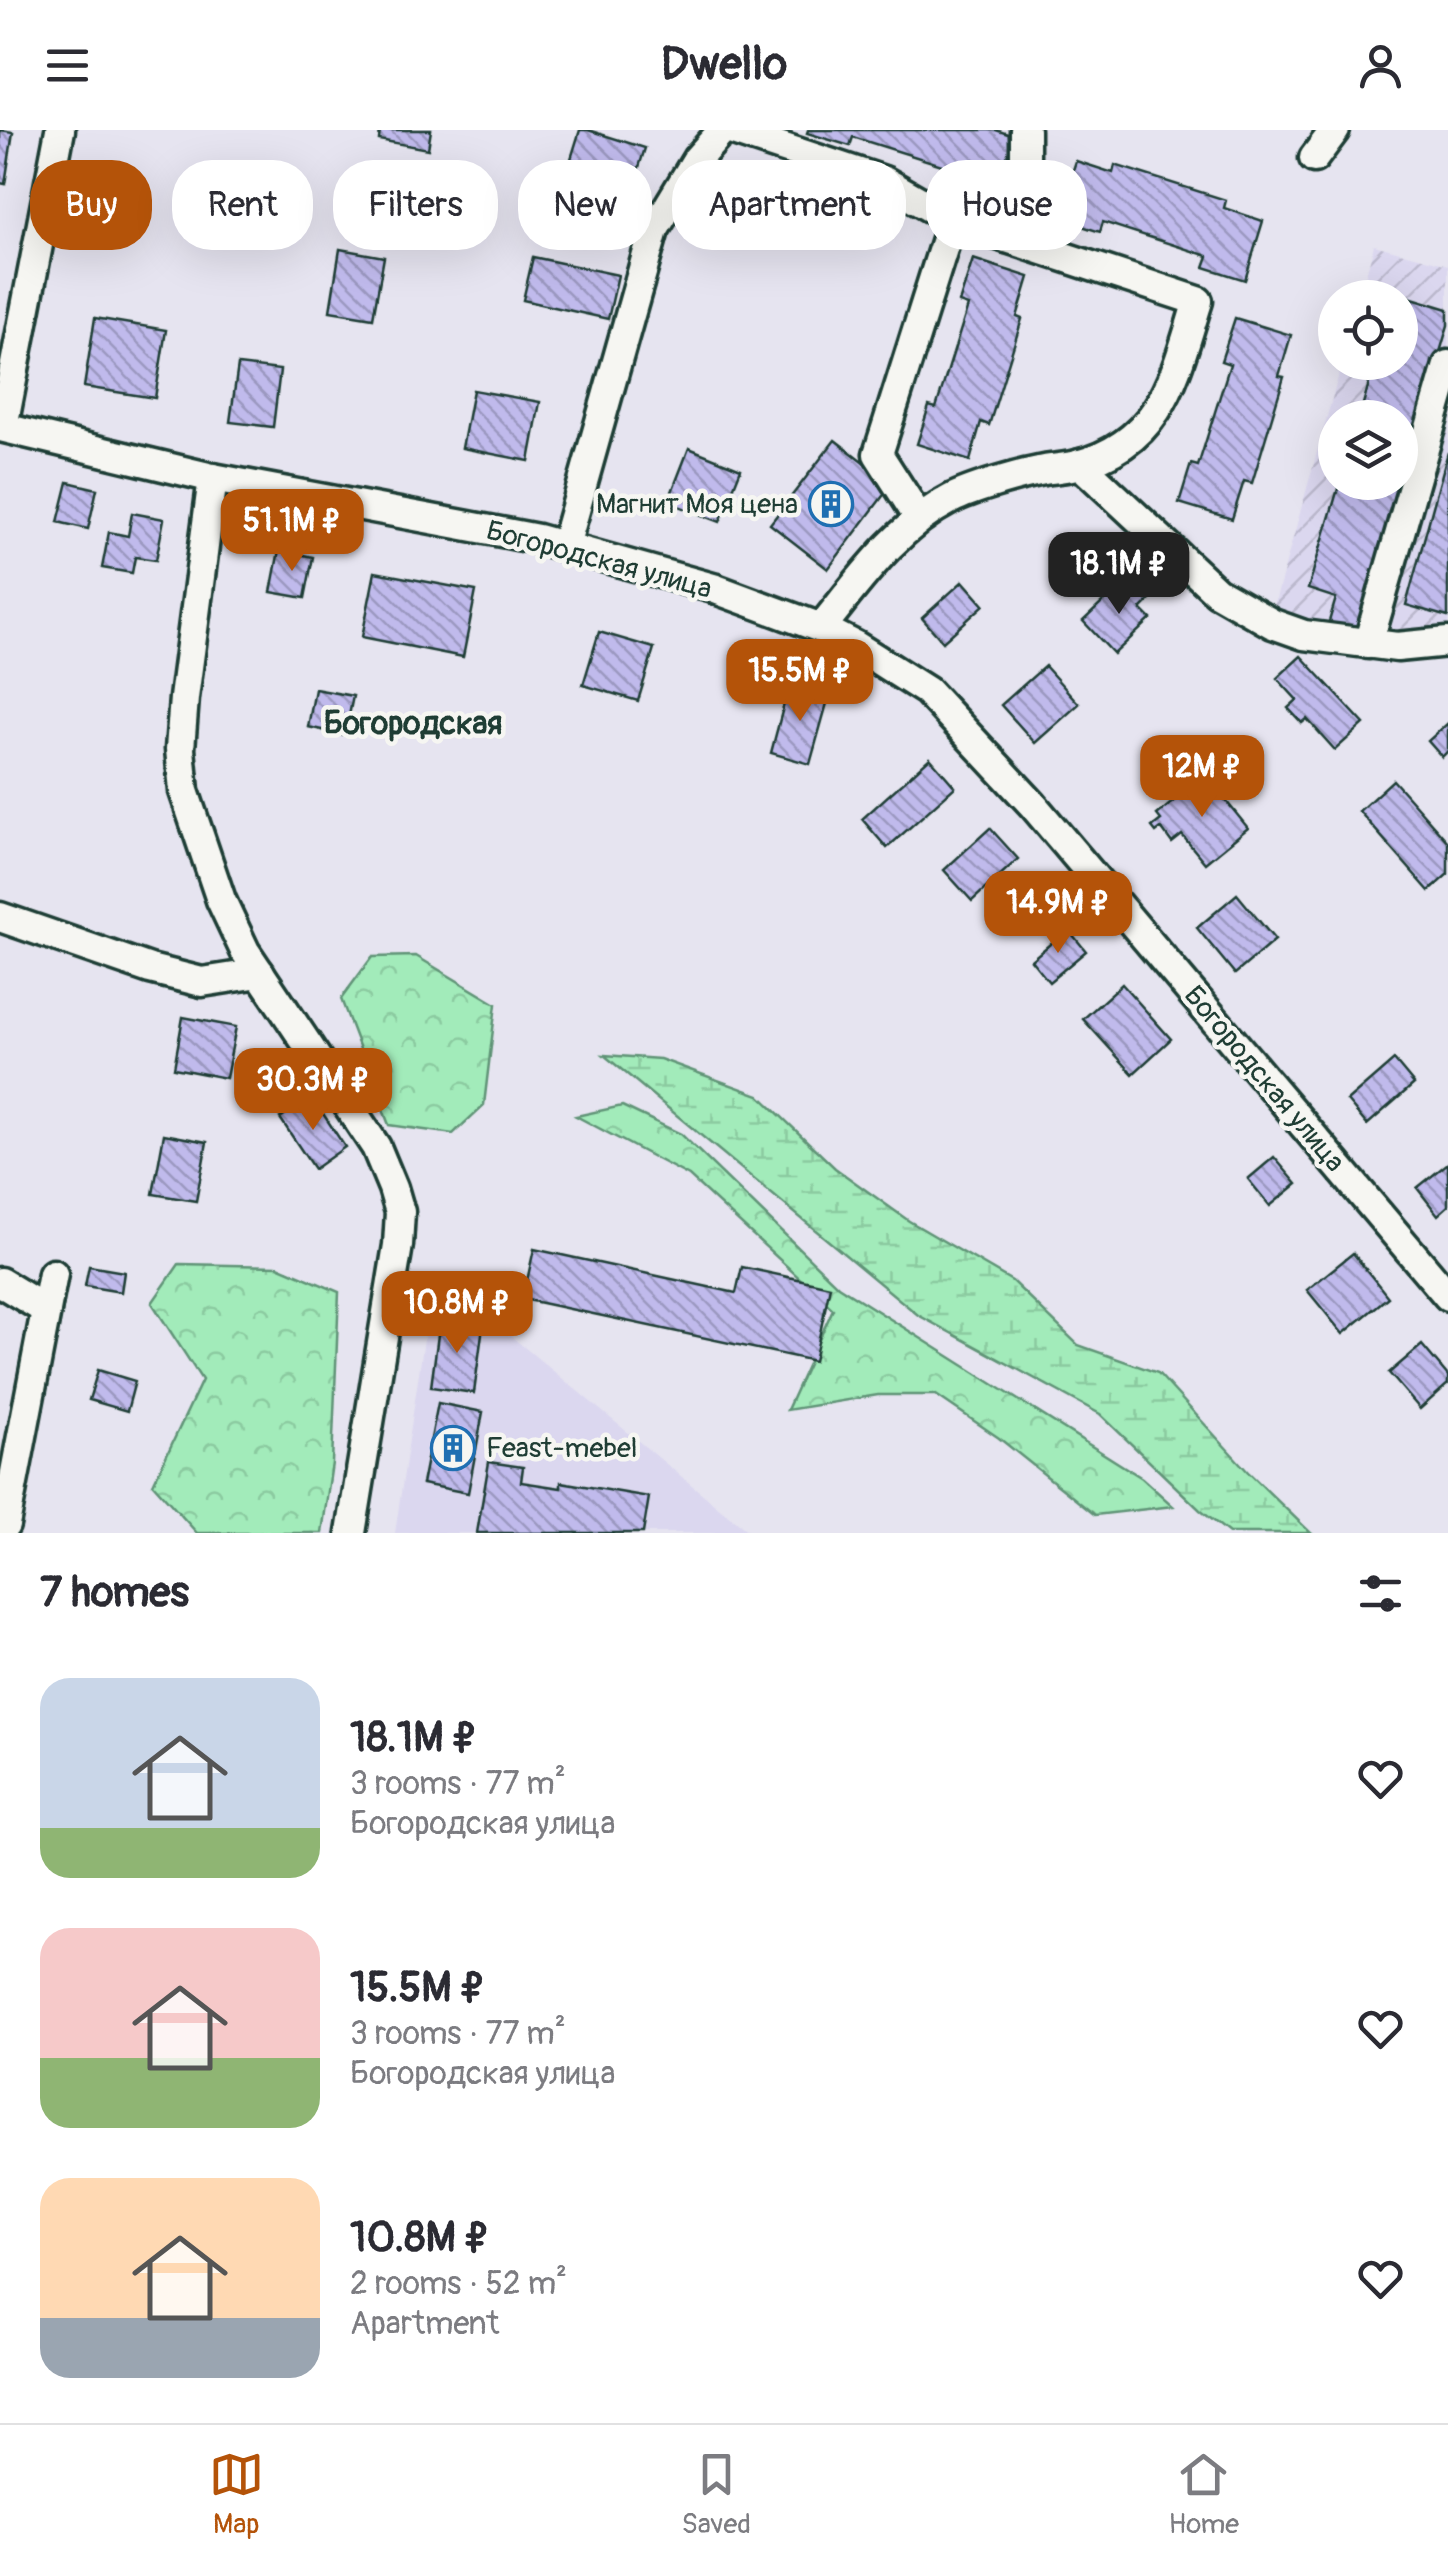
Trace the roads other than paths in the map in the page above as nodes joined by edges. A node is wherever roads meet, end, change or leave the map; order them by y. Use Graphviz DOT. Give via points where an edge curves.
graph roads {
  1 [pos="60,130"];
  2 [pos="726,130"];
  3 [pos="1025,130"];
  4 [pos="1335,130"];
  5 [pos="1314,158"];
  6 [pos="1025,160"];
  7 [pos="926,205"];
  8 [pos="943,250"];
  9 [pos="1043,250"];
  10 [pos="1448,365"];
  11 [pos="2,427"];
  12 [pos="1080,464"];
  13 [pos="214,478"];
  14 [pos="919,518"];
  15 [pos="565,546"];
  16 [pos="821,628"];
  17 [pos="1448,642"];
  18 [pos="1368,644"];
  19 [pos="0,916"];
  20 [pos="260,973"];
  21 [pos="53,1274"];
  22 [pos="0,1282"];
  23 [pos="1448,1296"];
  24 [pos="46,1310"];
  25 [pos="9,1527"];
  26 [pos="351,1533"];
  1 -- 11 [label="street"];
  2 -- 7 [label="street" via="884,180"];
  2 -- 15 [label="street" via="697,160 654,230"];
  3 -- 6 [label="street"];
  4 -- 5 [label="street"];
  8 -- 14 [label="street" via="878,454"];
  9 -- 12 [label="street" via="1198,301 1172,383 1150,421 1123,446"];
  10 -- 18 [label="street"];
  11 -- 13 [label="street, Богородская улица"];
  12 -- 14 [label="street" via="955,497"];
  12 -- 18 [label="street" via="1242,609 1304,635"];
  13 -- 15 [label="street, Богородская улица"];
  13 -- 20 [label="street" via="180,748 184,790 220,900"];
  14 -- 16 [label="street"];
  15 -- 16 [label="street, Богородская улица" via="713,588"];
  16 -- 23 [label="street, Богородская улица" via="927,690 1033,805"];
  17 -- 18 [label="street"];
  19 -- 20 [label="street" via="202,982"];
  20 -- 26 [label="street" via="376,1148 400,1212"];
  21 -- 24 [label="street"];
  22 -- 24 [label="street"];
  24 -- 25 [label="street"];
}
